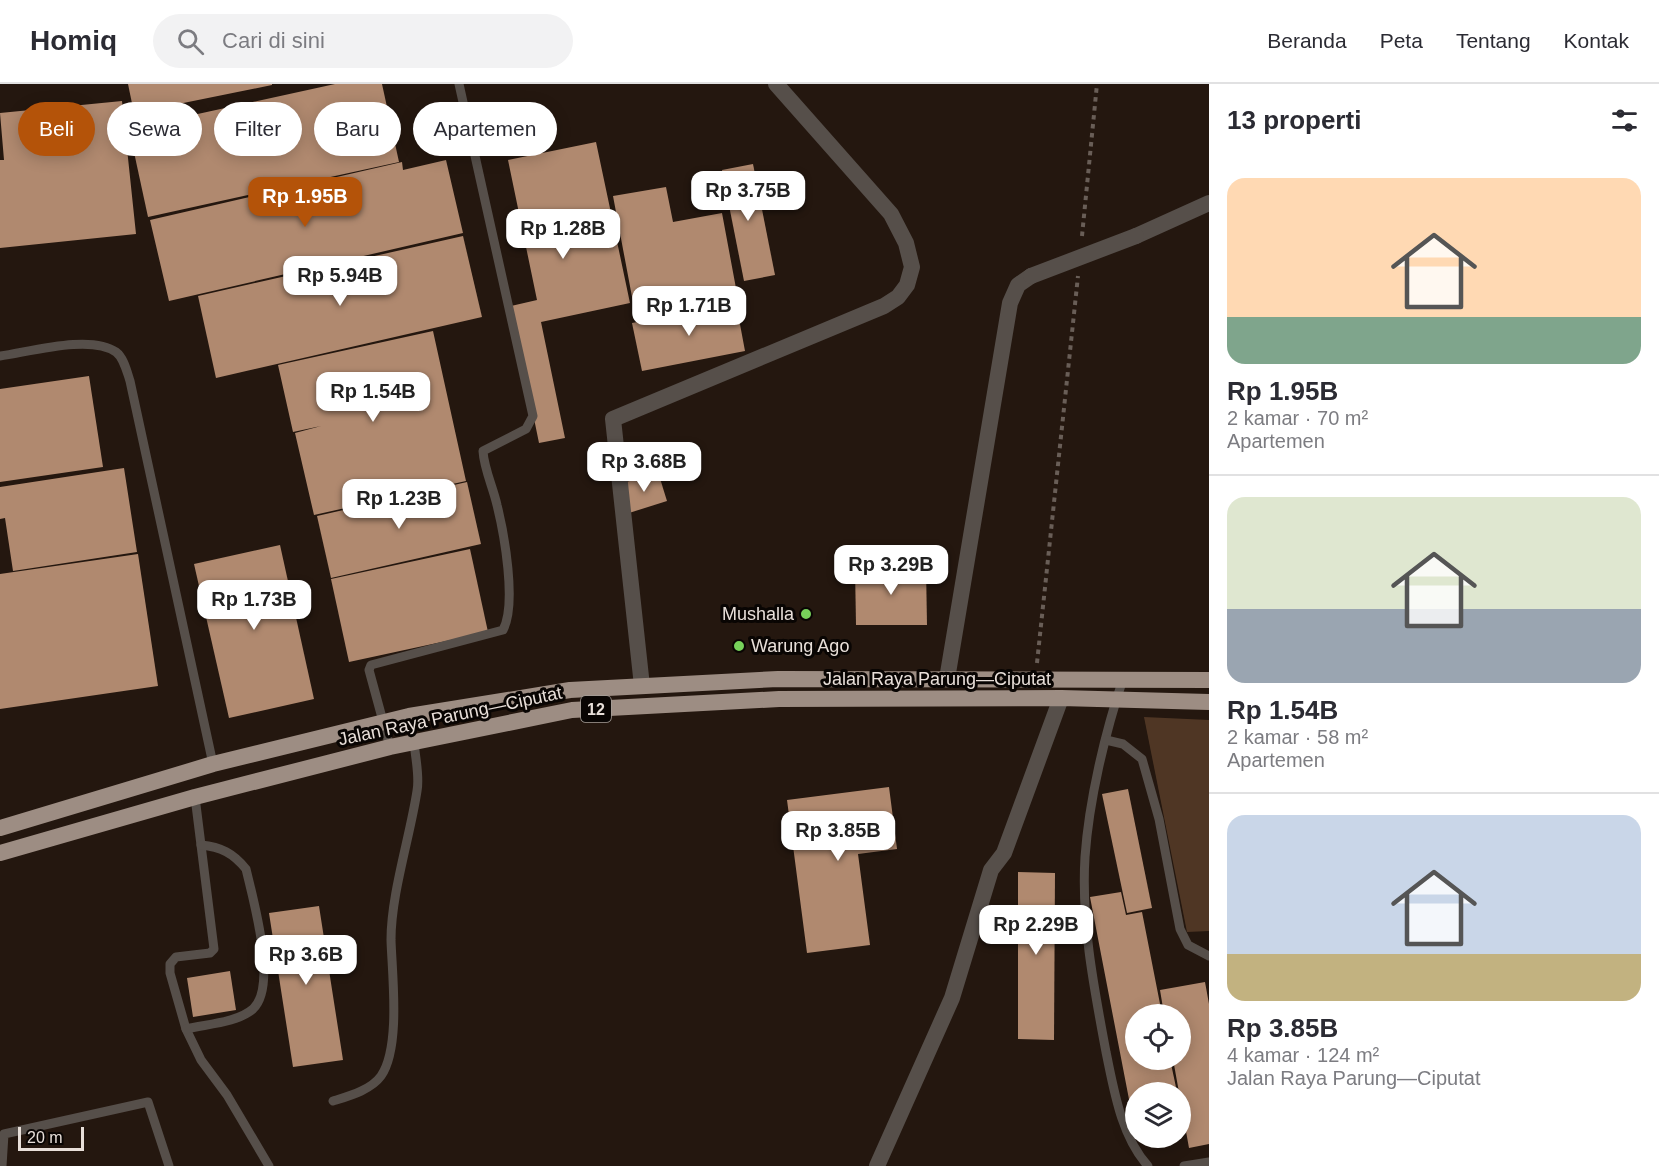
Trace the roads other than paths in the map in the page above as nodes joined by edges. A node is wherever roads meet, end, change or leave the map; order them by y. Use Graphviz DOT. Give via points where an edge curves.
graph roads {
  1 [pos="459,84"];
  2 [pos="776,84"];
  3 [pos="1209,203"];
  4 [pos="0,356"];
  5 [pos="947,679"];
  6 [pos="1123,679"];
  7 [pos="1209,680"];
  8 [pos="642,686"];
  9 [pos="1060,698"];
  10 [pos="1117,699"];
  11 [pos="1209,702"];
  12 [pos="384,723"];
  13 [pos="1106,740"];
  14 [pos="414,741"];
  15 [pos="390,747"];
  16 [pos="213,764"];
  17 [pos="195,797"];
  18 [pos="0,828"];
  19 [pos="201,845"];
  20 [pos="0,853"];
  21 [pos="1209,956"];
  22 [pos="186,1029"];
  23 [pos="333,1101"];
  24 [pos="1209,1162"];
  25 [pos="2,1166"];
  26 [pos="169,1166"];
  27 [pos="269,1166"];
  28 [pos="877,1166"];
  29 [pos="1148,1166"];
  30 [pos="1184,1166"];
  1 -- 12 [label="lane" via="533,416 526,429 483,451 504,545 509,594 507,623 503,630 371,665 369,670"];
  2 -- 8 [label="street" via="891,214 906,243 912,267 907,285 884,306 613,419"];
  3 -- 5 [label="street, bridge" via="1031,276 1018,285 1010,303"];
  4 -- 16 [label="lane" via="87,343 117,352 123,362"];
  5 -- 6 [label="highway, Jalan Raya Parung—Ciputat / 12"];
  5 -- 8 [label="highway, Jalan Raya Parung—Ciputat / 12" via="778,679"];
  6 -- 7 [label="highway, Jalan Raya Parung—Ciputat / 12"];
  6 -- 10 [label="lane"];
  8 -- 12 [label="highway, Jalan Raya Parung—Ciputat / 12" via="570,690"];
  9 -- 10 [label="highway, Jalan Raya Parung—Ciputat / 12"];
  9 -- 14 [label="highway, Jalan Raya Parung—Ciputat / 12" via="779,699 572,710"];
  9 -- 28 [label="street" via="1004,853 991,870 943,1020"];
  10 -- 11 [label="highway, Jalan Raya Parung—Ciputat / 12"];
  10 -- 13 [label="lane"];
  12 -- 15 [label="lane"];
  12 -- 16 [label="highway, Jalan Raya Parung—Ciputat / 12"];
  13 -- 21 [label="lane" via="1123,744 1142,759 1159,819 1180,929 1188,945"];
  13 -- 29 [label="lane" via="1085,859 1087,937 1115,1095 1129,1135"];
  14 -- 15 [label="highway, Jalan Raya Parung—Ciputat / 12"];
  14 -- 23 [label="lane" via="418,788 391,937 394,1007 389,1054 381,1076 357,1094"];
  15 -- 17 [label="highway, Jalan Raya Parung—Ciputat / 12"];
  16 -- 18 [label="highway, Jalan Raya Parung—Ciputat / 12"];
  17 -- 19 [label="lane"];
  17 -- 20 [label="highway, Jalan Raya Parung—Ciputat / 12"];
  19 -- 22 [label="lane" via="214,949 176,957 170,964"];
  19 -- 22 [label="lane" via="220,847 246,869 263,959 264,986 253,1009 242,1016"];
  22 -- 27 [label="lane" via="201,1060"];
  24 -- 30 [label="lane"];
  25 -- 26 [label="lane" via="4,1134 148,1102"];
}
